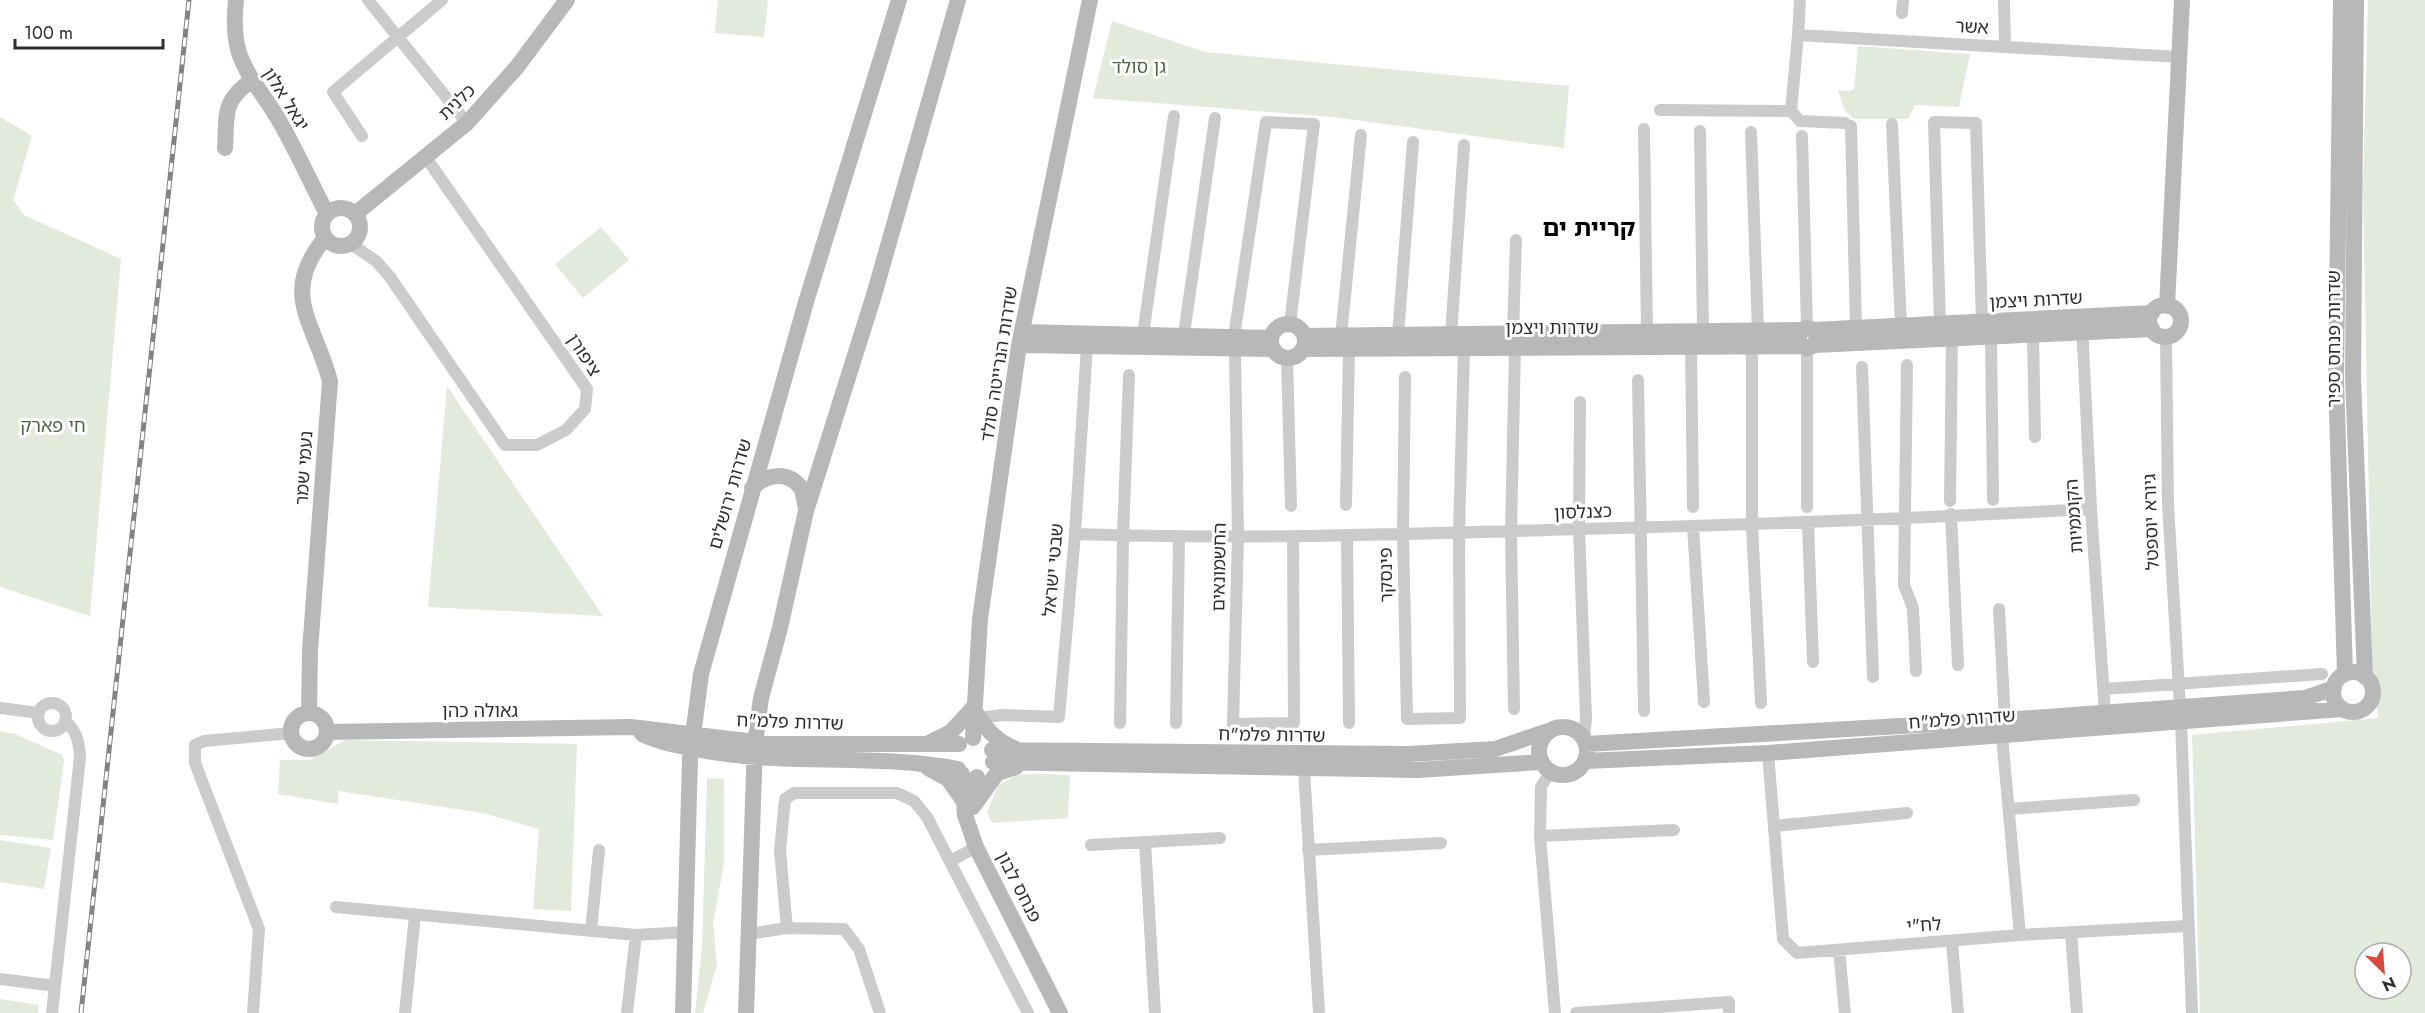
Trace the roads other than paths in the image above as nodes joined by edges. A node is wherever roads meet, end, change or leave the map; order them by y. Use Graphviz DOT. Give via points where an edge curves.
graph roads {
  1 [pos="236,0"];
  2 [pos="368,0"];
  3 [pos="442,0"];
  4 [pos="567,0"];
  5 [pos="899,0"];
  6 [pos="958,0"];
  7 [pos="1090,0"];
  8 [pos="1800,0"];
  9 [pos="1903,0"];
  10 [pos="2004,0"];
  11 [pos="2182,0"];
  12 [pos="2341,0"];
  13 [pos="2356,0"];
  14 [pos="1902,13"];
  15 [pos="1798,35"];
  16 [pos="399,38"];
  17 [pos="2005,47"];
  18 [pos="2180,57"];
  19 [pos="252,80"];
  20 [pos="1660,110"];
  21 [pos="1791,111"];
  22 [pos="1174,116"];
  23 [pos="1215,118"];
  24 [pos="467,123"];
  25 [pos="1892,124"];
  26 [pos="1644,129"];
  27 [pos="1700,131"];
  28 [pos="1751,132"];
  29 [pos="1361,135"];
  30 [pos="362,136"];
  31 [pos="1802,136"];
  32 [pos="1413,142"];
  33 [pos="1464,145"];
  34 [pos="225,147"];
  35 [pos="425,156"];
  36 [pos="327,214"];
  37 [pos="355,214"];
  38 [pos="325,238"];
  39 [pos="1516,240"];
  40 [pos="351,244"];
  41 [pos="2167,306"];
  42 [pos="1982,322"];
  43 [pos="1290,324"];
  44 [pos="1940,324"];
  45 [pos="2082,325"];
  46 [pos="1901,326"];
  47 [pos="2156,326"];
  48 [pos="1856,328"];
  49 [pos="1703,331"];
  50 [pos="1647,332"];
  51 [pos="1184,334"];
  52 [pos="1143,335"];
  53 [pos="1398,335"];
  54 [pos="1451,335"];
  55 [pos="2033,335"];
  56 [pos="1991,337"];
  57 [pos="1755,338"];
  58 [pos="1808,338"];
  59 [pos="1952,338"];
  60 [pos="1020,339"];
  61 [pos="1514,341"];
  62 [pos="1345,342"];
  63 [pos="1235,343"];
  64 [pos="1304,343"];
  65 [pos="1087,346"];
  66 [pos="1691,346"];
  67 [pos="1277,348"];
  68 [pos="1464,348"];
  69 [pos="1907,365"];
  70 [pos="1862,367"];
  71 [pos="1129,375"];
  72 [pos="1406,377"];
  73 [pos="1638,380"];
  74 [pos="1580,402"];
  75 [pos="2035,437"];
  76 [pos="752,488"];
  77 [pos="1993,500"];
  78 [pos="1950,501"];
  79 [pos="1346,505"];
  80 [pos="1291,506"];
  81 [pos="1693,507"];
  82 [pos="1807,507"];
  83 [pos="2091,509"];
  84 [pos="806,512"];
  85 [pos="1951,514"];
  86 [pos="1906,518"];
  87 [pos="1866,519"];
  88 [pos="1808,523"];
  89 [pos="1752,525"];
  90 [pos="1693,527"];
  91 [pos="1640,528"];
  92 [pos="1579,529"];
  93 [pos="1511,532"];
  94 [pos="1459,533"];
  95 [pos="1075,534"];
  96 [pos="1403,534"];
  97 [pos="1347,535"];
  98 [pos="1123,536"];
  99 [pos="1293,536"];
  100 [pos="1238,537"];
  101 [pos="1179,538"];
  102 [pos="1999,609"];
  103 [pos="1813,662"];
  104 [pos="1958,665"];
  105 [pos="1916,671"];
  106 [pos="2322,674"];
  107 [pos="2345,674"];
  108 [pos="1873,677"];
  109 [pos="2365,677"];
  110 [pos="2179,685"];
  111 [pos="2334,688"];
  112 [pos="2104,689"];
  113 [pos="697,694"];
  114 [pos="1704,702"];
  115 [pos="1761,703"];
  116 [pos="0,708"];
  117 [pos="1514,709"];
  118 [pos="2342,709"];
  119 [pos="1644,711"];
  120 [pos="758,712"];
  121 [pos="39,713"];
  122 [pos="309,713"];
  123 [pos="976,713"];
  124 [pos="2106,714"];
  125 [pos="2181,714"];
  126 [pos="65,721"];
  127 [pos="1120,723"];
  128 [pos="1176,723"];
  129 [pos="1349,723"];
  130 [pos="2004,728"];
  131 [pos="1548,731"];
  132 [pos="328,732"];
  133 [pos="291,733"];
  134 [pos="656,734"];
  135 [pos="692,741"];
  136 [pos="966,741"];
  137 [pos="784,744"];
  138 [pos="924,745"];
  139 [pos="1585,747"];
  140 [pos="755,750"];
  141 [pos="1026,752"];
  142 [pos="1768,753"];
  143 [pos="993,756"];
  144 [pos="913,762"];
  145 [pos="1051,764"];
  146 [pos="1546,767"];
  147 [pos="1304,769"];
  148 [pos="966,773"];
  149 [pos="689,786"];
  150 [pos="2134,800"];
  151 [pos="968,803"];
  152 [pos="2009,809"];
  153 [pos="1907,813"];
  154 [pos="1774,826"];
  155 [pos="1674,830"];
  156 [pos="1540,836"];
  157 [pos="1220,838"];
  158 [pos="1144,842"];
  159 [pos="1441,843"];
  160 [pos="1091,845"];
  161 [pos="976,847"];
  162 [pos="599,850"];
  163 [pos="1308,850"];
  164 [pos="951,861"];
  165 [pos="336,908"];
  166 [pos="416,915"];
  167 [pos="2187,926"];
  168 [pos="787,928"];
  169 [pos="591,931"];
  170 [pos="687,932"];
  171 [pos="2071,932"];
  172 [pos="749,934"];
  173 [pos="636,935"];
  174 [pos="2020,935"];
  175 [pos="1952,942"];
  176 [pos="1839,950"];
  177 [pos="0,980"];
  178 [pos="55,986"];
  179 [pos="1729,1007"];
  180 [pos="1607,1012"];
  181 [pos="52,1013"];
  182 [pos="253,1013"];
  183 [pos="405,1013"];
  184 [pos="627,1013"];
  185 [pos="683,1013"];
  186 [pos="746,1013"];
  187 [pos="880,1013"];
  188 [pos="1028,1013"];
  189 [pos="1060,1013"];
  190 [pos="1071,1013"];
  191 [pos="1155,1013"];
  192 [pos="1319,1013"];
  193 [pos="1555,1013"];
  194 [pos="1576,1013"];
  195 [pos="1845,1013"];
  196 [pos="1958,1013"];
  197 [pos="2077,1013"];
  198 [pos="2192,1013"];
  1 -- 19 [label="street, יגאל אלון" via="236,50"];
  2 -- 16 [label="street"];
  3 -- 16 [label="street"];
  4 -- 24 [label="street, כלנית" via="517,67"];
  5 -- 76 [label="street, שדרות ירושלים"];
  6 -- 84 [label="street" via="874,295"];
  7 -- 60 [label="street, שדרות הנרייטה סולד"];
  8 -- 15 [label="street"];
  9 -- 14 [label="street"];
  10 -- 17 [label="street"];
  11 -- 18 [label="street"];
  12 -- 107 [label="street, שדרות פנחס ספיר" via="2336,379"];
  13 -- 109 [label="street, שדרות פנחס ספיר" via="2353,379"];
  15 -- 17 [label="street, אשר"];
  15 -- 21 [label="street"];
  16 -- 24 [label="street"];
  16 -- 30 [label="street" via="333,92"];
  17 -- 18 [label="street, אשר"];
  18 -- 41 [label="street"];
  19 -- 34 [label="street" via="235,92 228,106"];
  19 -- 36 [label="street, יגאל אלון" via="280,123"];
  20 -- 21 [label="street"];
  21 -- 48 [label="street" via="1800,121 1848,124"];
  22 -- 52 [label="street"];
  23 -- 51 [label="street"];
  24 -- 35 [label="street, כלנית"];
  25 -- 46 [label="street"];
  26 -- 50 [label="street"];
  27 -- 49 [label="street"];
  28 -- 57 [label="street"];
  29 -- 62 [label="street"];
  31 -- 58 [label="street"];
  32 -- 53 [label="street"];
  33 -- 54 [label="street"];
  35 -- 37 [label="street, כלנית"];
  35 -- 40 [label="street, ציפורן" via="587,390 585,409 566,430 537,445 505,445 390,277 376,261"];
  36 -- 37 [label="street" via="345,208"];
  36 -- 38 [label="street" via="322,225"];
  37 -- 40 [label="street" via="360,231"];
  38 -- 40 [label="street" via="335,245"];
  38 -- 122 [label="street, נעמי שמר" via="306,265 301,287 305,312 330,381"];
  39 -- 61 [label="street"];
  41 -- 47 [label="street" via="2158,307"];
  41 -- 47 [label="street" via="2176,310 2181,319 2176,333"];
  42 -- 44 [label="street, שדרות ויצמן"];
  42 -- 44 [label="street" via="1976,123 1934,122"];
  42 -- 45 [label="street, שדרות ויצמן"];
  43 -- 63 [label="street, החשמונאים" via="1314,124 1266,122"];
  43 -- 64 [label="street" via="1299,328"];
  43 -- 67 [label="street" via="1280,326"];
  44 -- 46 [label="street, שדרות ויצמן"];
  45 -- 47 [label="street, שדרות ויצמן"];
  45 -- 55 [label="street, שדרות ויצמן"];
  45 -- 83 [label="street, הקוממיות"];
  46 -- 48 [label="street, שדרות ויצמן"];
  47 -- 110 [label="street, גיורא יוספטל"];
  48 -- 58 [label="street, שדרות ויצמן"];
  49 -- 50 [label="street, שדרות ויצמן"];
  49 -- 57 [label="street, שדרות ויצמן"];
  50 -- 61 [label="street, שדרות ויצמן"];
  51 -- 52 [label="street"];
  51 -- 63 [label="street"];
  52 -- 60 [label="street"];
  53 -- 54 [label="street, שדרות ויצמן"];
  53 -- 62 [label="street, שדרות ויצמן"];
  54 -- 61 [label="street, שדרות ויצמן"];
  55 -- 56 [label="street, שדרות ויצמן"];
  55 -- 75 [label="street"];
  56 -- 59 [label="street, שדרות ויצמן"];
  56 -- 77 [label="street"];
  57 -- 58 [label="street, שדרות ויצמן"];
  57 -- 66 [label="street, שדרות ויצמן"];
  57 -- 89 [label="street"];
  58 -- 59 [label="street, שדרות ויצמן"];
  58 -- 82 [label="street"];
  59 -- 78 [label="street"];
  60 -- 65 [label="street"];
  60 -- 123 [label="street, שדרות הנרייטה סולד" via="980,619"];
  61 -- 66 [label="street, שדרות ויצמן"];
  61 -- 68 [label="street, שדרות ויצמן"];
  61 -- 93 [label="street"];
  62 -- 64 [label="street, שדרות ויצמן"];
  62 -- 68 [label="street, שדרות ויצמן"];
  62 -- 79 [label="street"];
  63 -- 65 [label="street"];
  63 -- 67 [label="street"];
  63 -- 100 [label="street, החשמונאים"];
  64 -- 67 [label="street" via="1296,356"];
  65 -- 95 [label="street, שבטי ישראל"];
  66 -- 81 [label="street"];
  67 -- 80 [label="street"];
  68 -- 94 [label="street"];
  69 -- 86 [label="street"];
  70 -- 87 [label="street"];
  71 -- 98 [label="street"];
  72 -- 96 [label="street, פינסקר"];
  73 -- 91 [label="street"];
  74 -- 92 [label="street"];
  76 -- 84 [label="street" via="769,477 788,477 802,489"];
  76 -- 113 [label="street, שדרות ירושלים"];
  83 -- 85 [label="street, כצנלסון"];
  83 -- 112 [label="street, הקוממיות"];
  84 -- 120 [label="street"];
  85 -- 86 [label="street, כצנלסון"];
  85 -- 104 [label="street"];
  86 -- 87 [label="street, כצנלסון"];
  86 -- 105 [label="street" via="1904,585 1913,608"];
  87 -- 88 [label="street, כצנלסון"];
  87 -- 108 [label="street"];
  88 -- 89 [label="street, כצנלסון"];
  88 -- 103 [label="street"];
  89 -- 90 [label="street, כצנלסון"];
  89 -- 115 [label="street"];
  90 -- 91 [label="street, כצנלסון"];
  90 -- 114 [label="street"];
  91 -- 92 [label="street, כצנלסון"];
  91 -- 119 [label="street"];
  92 -- 93 [label="street, כצנלסון"];
  92 -- 139 [label="street"];
  93 -- 94 [label="street, כצנלסון"];
  93 -- 117 [label="street"];
  94 -- 96 [label="street, כצנלסון"];
  94 -- 96 [label="street, פינסקר" via="1460,718 1407,719"];
  95 -- 98 [label="street, כצנלסון"];
  95 -- 123 [label="street, שבטי ישראל" via="1059,717"];
  96 -- 97 [label="street, כצנלסון"];
  97 -- 99 [label="street, כצנלסון"];
  97 -- 129 [label="street"];
  98 -- 101 [label="street, כצנלסון"];
  98 -- 127 [label="street"];
  99 -- 100 [label="street, כצנלסון"];
  99 -- 100 [label="street, החשמונאים" via="1294,723 1233,724"];
  100 -- 101 [label="street, כצנלסון"];
  101 -- 128 [label="street"];
  102 -- 130 [label="street"];
  106 -- 110 [label="street"];
  107 -- 109 [label="street"];
  107 -- 111 [label="street"];
  109 -- 118 [label="street, שדרות פנחס ספיר" via="2373,691 2370,703 2360,711"];
  110 -- 112 [label="street"];
  110 -- 125 [label="street, גיורא יוספטל"];
  111 -- 118 [label="street" via="2335,700"];
  111 -- 125 [label="street, שדרות פלמ\"ח" via="2305,698"];
  112 -- 124 [label="street, הקוממיות"];
  113 -- 134 [label="street" via="682,716"];
  113 -- 135 [label="street, שדרות ירושלים"];
  116 -- 121 [label="street"];
  118 -- 125 [label="street, שדרות פלמ\"ח"];
  120 -- 137 [label="street" via="767,734"];
  120 -- 140 [label="street"];
  121 -- 126 [label="street" via="42,726 51,730 60,729"];
  121 -- 126 [label="street" via="48,704 56,703 66,712"];
  122 -- 132 [label="street" via="320,716"];
  122 -- 133 [label="street" via="294,721"];
  123 -- 136 [label="street, שדרות הנרייטה סולד"];
  123 -- 138 [label="street" via="951,732"];
  123 -- 141 [label="street" via="1000,742"];
  124 -- 125 [label="street, שדרות פלמ\"ח"];
  124 -- 130 [label="street, שדרות פלמ\"ח"];
  125 -- 130 [label="street, שדרות פלמ\"ח"];
  125 -- 167 [label="street, גיורא יוספטל"];
  126 -- 178 [label="street" via="77,736 80,757"];
  130 -- 139 [label="street, שדרות פלמ\"ח"];
  130 -- 142 [label="street, שדרות פלמ\"ח"];
  130 -- 152 [label="street"];
  131 -- 139 [label="street" via="1555,727 1571,728"];
  131 -- 141 [label="street, שדרות פלמ\"ח" via="1495,749 1408,754"];
  131 -- 146 [label="street" via="1539,744"];
  132 -- 133 [label="street" via="319,747 307,750 296,744"];
  132 -- 134 [label="street, גאולה כהן" via="631,727"];
  133 -- 182 [label="street" via="204,741 195,745 193,752 259,929"];
  134 -- 135 [label="street, גאולה כהן"];
  134 -- 149 [label="street" via="677,760"];
  135 -- 140 [label="street, שדרות פלמ\"ח"];
  135 -- 149 [label="street, שדרות ירושלים"];
  136 -- 138 [label="street, שדרות פלמ\"ח"];
  136 -- 143 [label="street" via="985,741"];
  136 -- 148 [label="street" via="954,759"];
  137 -- 138 [label="street, שדרות פלמ\"ח"];
  137 -- 140 [label="street, שדרות פלמ\"ח"];
  139 -- 142 [label="street, שדרות פלמ\"ח"];
  139 -- 146 [label="street" via="1574,772 1566,775"];
  140 -- 144 [label="street, שדרות פלמ\"ח"];
  140 -- 172 [label="street"];
  141 -- 143 [label="street, שדרות פלמ\"ח"];
  142 -- 154 [label="street, לח\"י"];
  143 -- 145 [label="street, שדרות פלמ\"ח"];
  143 -- 148 [label="street" via="986,773"];
  144 -- 148 [label="street, שדרות פלמ\"ח"];
  144 -- 151 [label="street" via="941,774"];
  145 -- 147 [label="street, שדרות פלמ\"ח"];
  145 -- 151 [label="street" via="1018,766 997,773"];
  146 -- 147 [label="street, שדרות פלמ\"ח"];
  146 -- 156 [label="street" via="1541,787"];
  147 -- 163 [label="street"];
  148 -- 151 [label="street, פנחס לבון"];
  149 -- 170 [label="street, שדרות ירושלים"];
  150 -- 152 [label="street"];
  151 -- 161 [label="street, פנחס לבון" via="965,815"];
  151 -- 190 [label="street, פנחס לבון" via="988,851"];
  152 -- 174 [label="street"];
  153 -- 154 [label="street"];
  154 -- 176 [label="street, לח\"י" via="1783,939 1797,953"];
  155 -- 156 [label="street"];
  156 -- 193 [label="street"];
  157 -- 158 [label="street"];
  158 -- 160 [label="street"];
  158 -- 191 [label="street"];
  159 -- 163 [label="street"];
  161 -- 164 [label="street"];
  161 -- 189 [label="street, פנחס לבון"];
  162 -- 169 [label="street"];
  163 -- 192 [label="street"];
  164 -- 168 [label="street" via="927,817 914,801 897,794 788,796 783,805 780,851"];
  164 -- 188 [label="street"];
  165 -- 166 [label="street"];
  166 -- 169 [label="street"];
  166 -- 183 [label="street"];
  167 -- 171 [label="street, לח\"י"];
  167 -- 198 [label="street, גיורא יוספטל"];
  168 -- 172 [label="street"];
  168 -- 187 [label="street" via="844,929 860,949"];
  169 -- 173 [label="street"];
  170 -- 173 [label="street"];
  170 -- 185 [label="street, שדרות ירושלים"];
  171 -- 174 [label="street, לח\"י"];
  171 -- 197 [label="street"];
  172 -- 186 [label="street"];
  173 -- 184 [label="street"];
  174 -- 175 [label="street, לח\"י"];
  175 -- 176 [label="street, לח\"י"];
  175 -- 196 [label="street"];
  176 -- 195 [label="street"];
  177 -- 178 [label="street"];
  178 -- 181 [label="street"];
  179 -- 180 [label="street"];
  180 -- 194 [label="street"];
}
